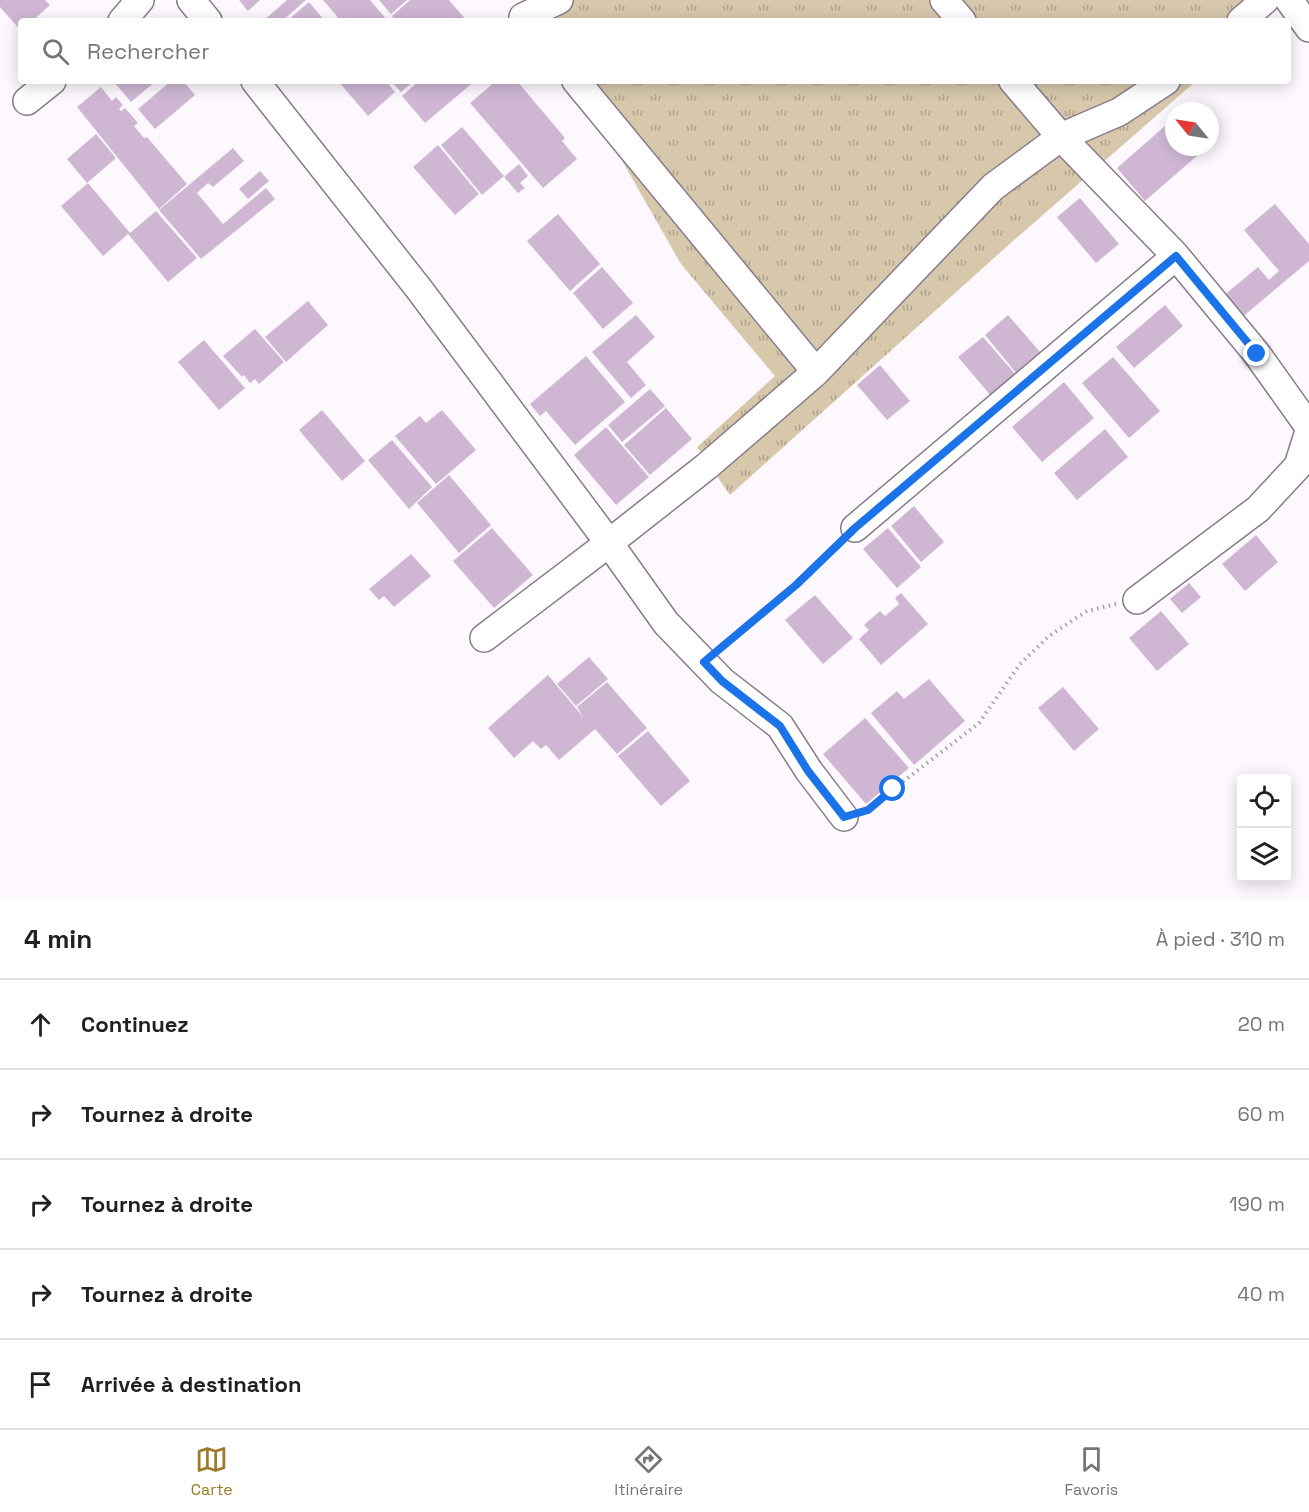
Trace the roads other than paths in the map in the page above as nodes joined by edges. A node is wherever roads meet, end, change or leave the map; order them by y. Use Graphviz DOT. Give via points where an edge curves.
graph roads {
  1 [pos="140,0"];
  2 [pos="191,0"];
  3 [pos="559,0"];
  4 [pos="944,0"];
  5 [pos="1265,0"];
  6 [pos="1289,0"];
  7 [pos="520,13"];
  8 [pos="125,18"];
  9 [pos="206,18"];
  10 [pos="959,18"];
  11 [pos="1244,18"];
  12 [pos="1309,28"];
  13 [pos="48,84"];
  14 [pos="257,84"];
  15 [pos="578,84"];
  16 [pos="1016,84"];
  17 [pos="1161,84"];
  18 [pos="27,101"];
  19 [pos="1061,137"];
  20 [pos="1176,256"];
  21 [pos="816,372"];
  22 [pos="1309,429"];
  23 [pos="855,528"];
  24 [pos="609,543"];
  25 [pos="1137,600"];
  26 [pos="484,638"];
  27 [pos="844,817"];
  1 -- 8 [label="street"];
  2 -- 9 [label="street"];
  3 -- 7 [label="street"];
  4 -- 10 [label="street"];
  5 -- 11 [label="street"];
  6 -- 12 [label="street"];
  13 -- 18 [label="street"];
  14 -- 24 [label="street" via="419,289"];
  15 -- 21 [label="street"];
  16 -- 19 [label="street"];
  17 -- 19 [label="street" via="1119,112"];
  19 -- 20 [label="street"];
  19 -- 21 [label="street" via="993,187"];
  20 -- 22 [label="street" via="1257,354"];
  20 -- 23 [label="street"];
  21 -- 24 [label="street" via="707,466"];
  22 -- 25 [label="street" via="1298,466 1258,509"];
  24 -- 26 [label="street"];
  24 -- 27 [label="street" via="666,623 722,681 780,726"];
}
